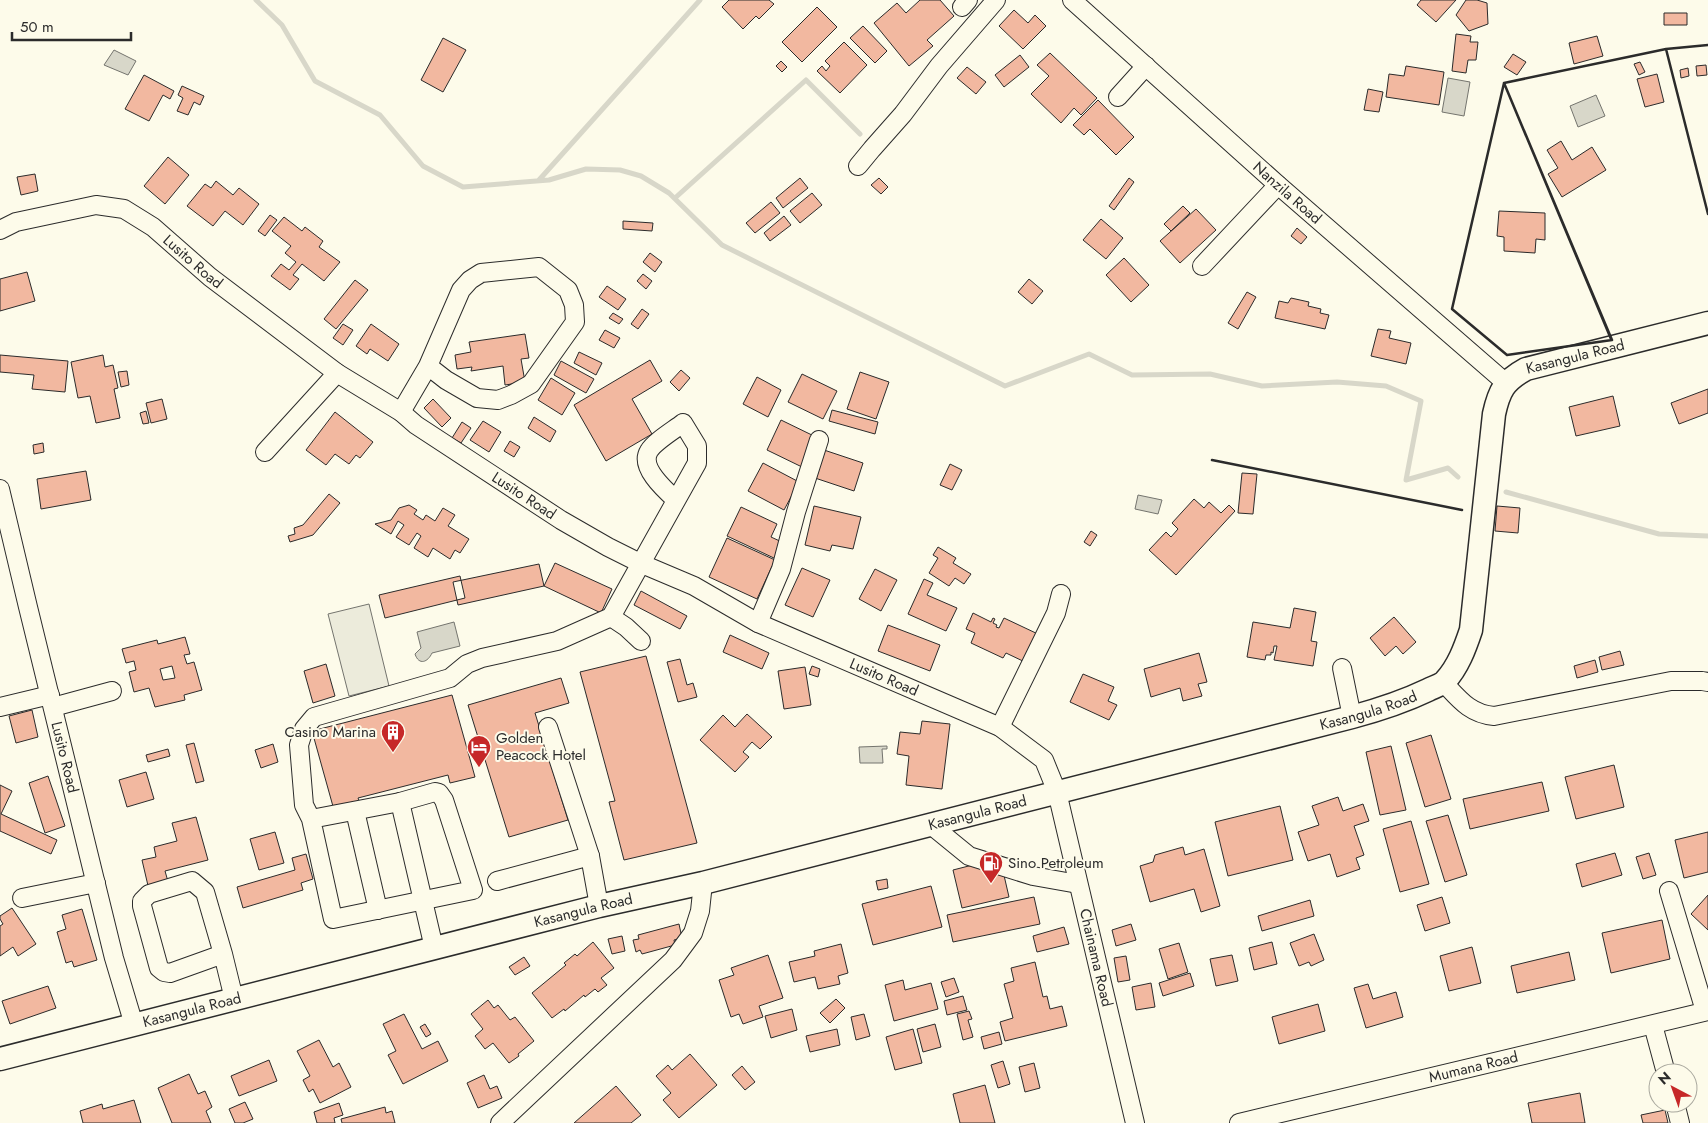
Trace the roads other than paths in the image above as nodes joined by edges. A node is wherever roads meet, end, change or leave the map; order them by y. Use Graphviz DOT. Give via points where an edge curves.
graph roads {
  1 [pos="996,0"];
  2 [pos="1072,0"];
  3 [pos="1146,66"];
  4 [pos="1118,97"];
  5 [pos="858,166"];
  6 [pos="1278,185"];
  7 [pos="0,230"];
  8 [pos="1202,266"];
  9 [pos="1708,323"];
  10 [pos="428,366"];
  11 [pos="338,373"];
  12 [pos="1506,382"];
  13 [pos="400,412"];
  14 [pos="819,440"];
  15 [pos="265,452"];
  16 [pos="0,489"];
  17 [pos="676,500"];
  18 [pos="642,564"];
  19 [pos="1061,594"];
  20 [pos="611,617"];
  21 [pos="758,624"];
  22 [pos="641,641"];
  23 [pos="1342,668"];
  24 [pos="1444,682"];
  25 [pos="1708,682"];
  26 [pos="112,691"];
  27 [pos="52,701"];
  28 [pos="0,707"];
  29 [pos="1352,717"];
  30 [pos="548,727"];
  31 [pos="1000,727"];
  32 [pos="1057,792"];
  33 [pos="400,802"];
  34 [pos="355,811"];
  35 [pos="311,820"];
  36 [pos="931,824"];
  37 [pos="590,856"];
  38 [pos="497,881"];
  39 [pos="96,883"];
  40 [pos="703,883"];
  41 [pos="1078,884"];
  42 [pos="1669,891"];
  43 [pos="22,898"];
  44 [pos="423,901"];
  45 [pos="599,906"];
  46 [pos="378,910"];
  47 [pos="434,948"];
  48 [pos="223,954"];
  49 [pos="234,999"];
  50 [pos="1706,1011"];
  51 [pos="134,1025"];
  52 [pos="1653,1025"];
  53 [pos="0,1059"];
  54 [pos="1663,1063"];
  55 [pos="500,1123"];
  56 [pos="1136,1123"];
  57 [pos="1239,1123"];
  1 -- 5 [label="street"];
  2 -- 3 [label="street, Nanzila Road"];
  3 -- 4 [label="street"];
  3 -- 6 [label="street, Nanzila Road"];
  6 -- 8 [label="street"];
  6 -- 12 [label="street, Nanzila Road"];
  7 -- 11 [label="street, Lusito Road" via="16,222 96,205 124,209 154,226 210,277"];
  9 -- 12 [label="main road, Kasangula Road" via="1526,369"];
  10 -- 10 [label="street" via="477,398 498,400 511,396 531,384 575,322 574,305 568,290 539,266 481,273 462,290"];
  10 -- 13 [label="street"];
  11 -- 13 [label="street, Lusito Road"];
  11 -- 15 [label="street"];
  12 -- 24 [label="main road, Kasangula Road" via="1494,414 1471,630 1466,647"];
  13 -- 18 [label="street, Lusito Road" via="561,520"];
  14 -- 21 [label="street" via="781,569"];
  16 -- 27 [label="street, Lusito Road"];
  17 -- 18 [label="street"];
  18 -- 20 [label="street"];
  18 -- 21 [label="street, Lusito Road" via="694,586"];
  19 -- 31 [label="street" via="1056,614"];
  20 -- 22 [label="street"];
  20 -- 35 [label="street" via="557,641 482,658 467,664 450,678 314,717 304,729 299,745 304,804"];
  21 -- 31 [label="street, Lusito Road"];
  23 -- 29 [label="street"];
  24 -- 25 [label="street" via="1465,705 1482,715 1494,716 1671,681"];
  24 -- 29 [label="main road, Kasangula Road" via="1390,706"];
  26 -- 27 [label="street"];
  27 -- 28 [label="street"];
  27 -- 39 [label="street, Lusito Road"];
  29 -- 32 [label="main road, Kasangula Road"];
  30 -- 37 [label="street"];
  31 -- 32 [label="street, Lusito Road" via="1044,760"];
  32 -- 36 [label="main road, Kasangula Road"];
  32 -- 41 [label="street, Chainama Road"];
  33 -- 34 [label="street"];
  33 -- 44 [label="street"];
  33 -- 44 [label="street" via="439,793 473,890"];
  34 -- 35 [label="street"];
  34 -- 46 [label="street"];
  35 -- 46 [label="street" via="334,919"];
  36 -- 40 [label="main road, Kasangula Road"];
  36 -- 41 [label="street" via="969,856 1033,876"];
  37 -- 38 [label="street"];
  37 -- 45 [label="street"];
  39 -- 43 [label="street"];
  39 -- 51 [label="street, Lusito Road"];
  40 -- 45 [label="main road, Kasangula Road"];
  40 -- 55 [label="street" via="700,911 693,933 673,960"];
  41 -- 56 [label="street, Chainama Road"];
  42 -- 50 [label="street"];
  44 -- 46 [label="street"];
  44 -- 47 [label="street"];
  45 -- 47 [label="main road, Kasangula Road"];
  47 -- 49 [label="main road, Kasangula Road"];
  48 -- 48 [label="street" via="205,892 192,881 149,894 142,901 159,968 164,972 170,973"];
  48 -- 49 [label="street"];
  49 -- 51 [label="main road, Kasangula Road"];
  50 -- 52 [label="street, Mumana Road"];
  51 -- 53 [label="main road, Kasangula Road"];
  52 -- 54 [label="street"];
  52 -- 57 [label="street, Mumana Road"];
}
